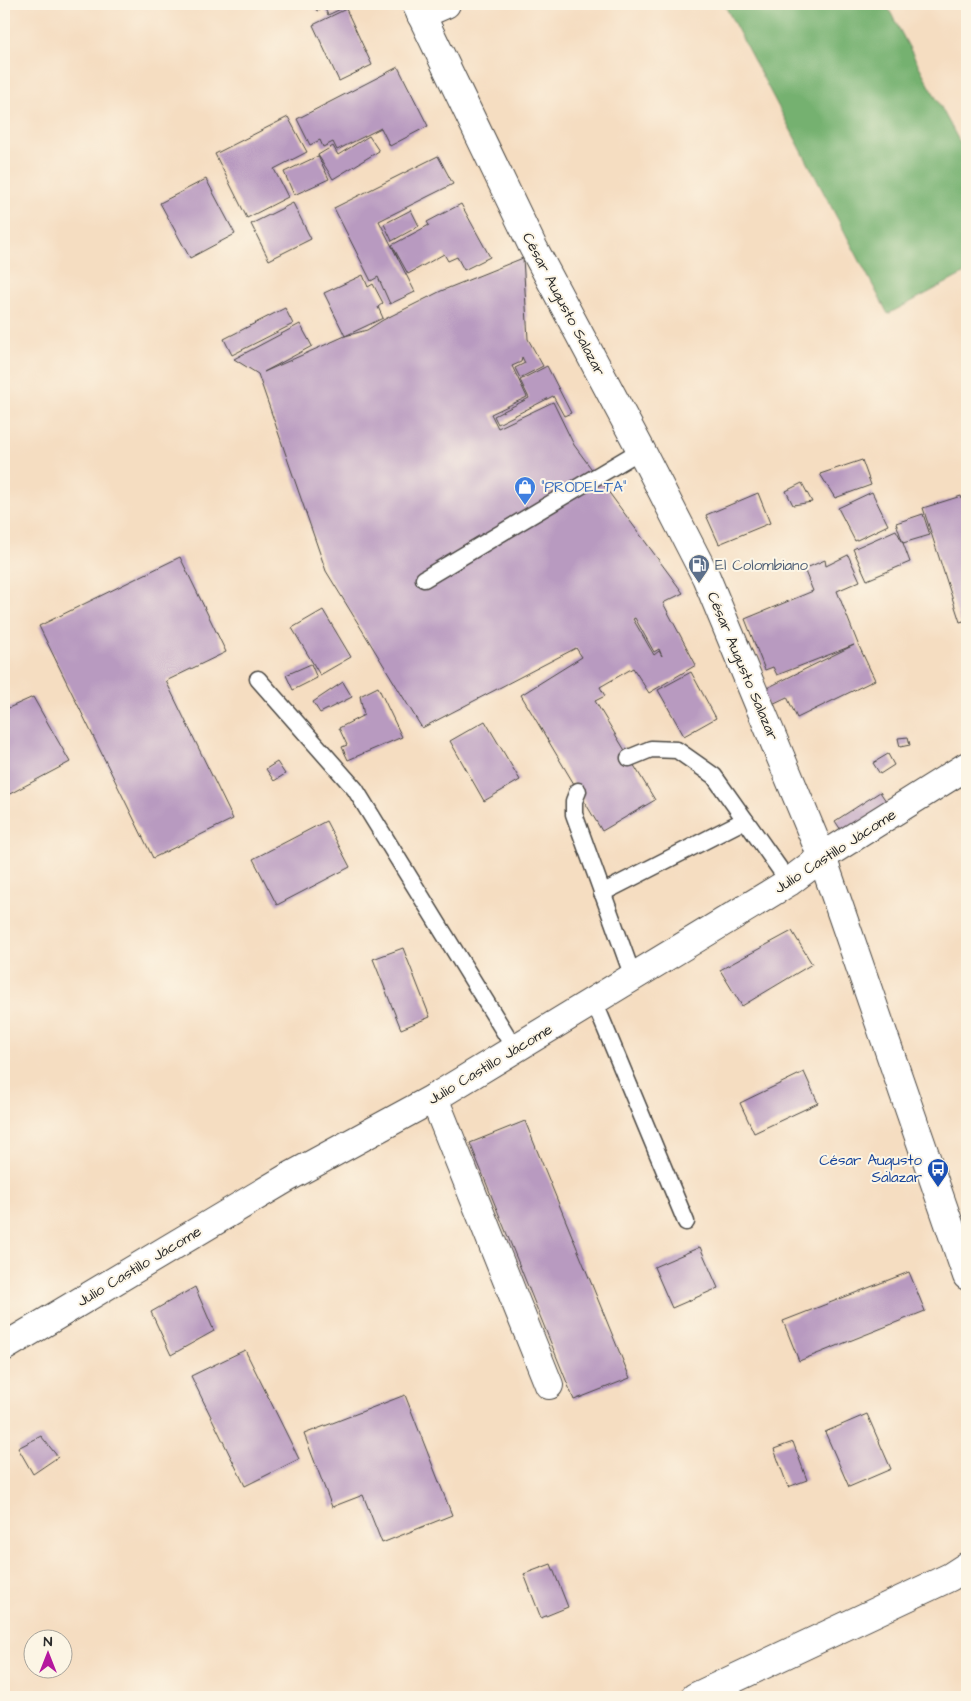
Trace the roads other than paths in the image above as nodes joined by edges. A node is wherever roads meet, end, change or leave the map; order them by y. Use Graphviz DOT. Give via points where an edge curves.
graph roads {
  1 [pos="446,4"];
  2 [pos="418,9"];
  3 [pos="641,450"];
  4 [pos="424,579"];
  5 [pos="258,679"];
  6 [pos="629,758"];
  7 [pos="967,766"];
  8 [pos="578,791"];
  9 [pos="745,820"];
  10 [pos="822,857"];
  11 [pos="789,882"];
  12 [pos="602,893"];
  13 [pos="633,978"];
  14 [pos="594,1001"];
  15 [pos="515,1049"];
  16 [pos="434,1098"];
  17 [pos="686,1222"];
  18 [pos="967,1276"];
  19 [pos="4,1347"];
  20 [pos="549,1385"];
  21 [pos="967,1566"];
  22 [pos="695,1697"];
  1 -- 2 [label="street"];
  2 -- 3 [label="street, César Augusto Salazar" via="533,247"];
  3 -- 4 [label="lane"];
  3 -- 10 [label="street, César Augusto Salazar" via="706,577"];
  5 -- 15 [label="lane" via="355,788"];
  6 -- 9 [label="lane" via="650,749 677,750 714,776"];
  7 -- 10 [label="street, Julio Castillo Jácome"];
  8 -- 12 [label="lane" via="574,814"];
  9 -- 11 [label="lane"];
  9 -- 12 [label="lane"];
  10 -- 11 [label="street, Julio Castillo Jácome"];
  10 -- 18 [label="street, César Augusto Salazar"];
  11 -- 13 [label="street, Julio Castillo Jácome"];
  12 -- 13 [label="lane"];
  13 -- 14 [label="street, Julio Castillo Jácome"];
  14 -- 15 [label="street, Julio Castillo Jácome"];
  14 -- 17 [label="lane"];
  15 -- 16 [label="street, Julio Castillo Jácome"];
  16 -- 19 [label="street, Julio Castillo Jácome" via="287,1178"];
  16 -- 20 [label="street"];
  21 -- 22 [label="street" via="950,1577"];
}
